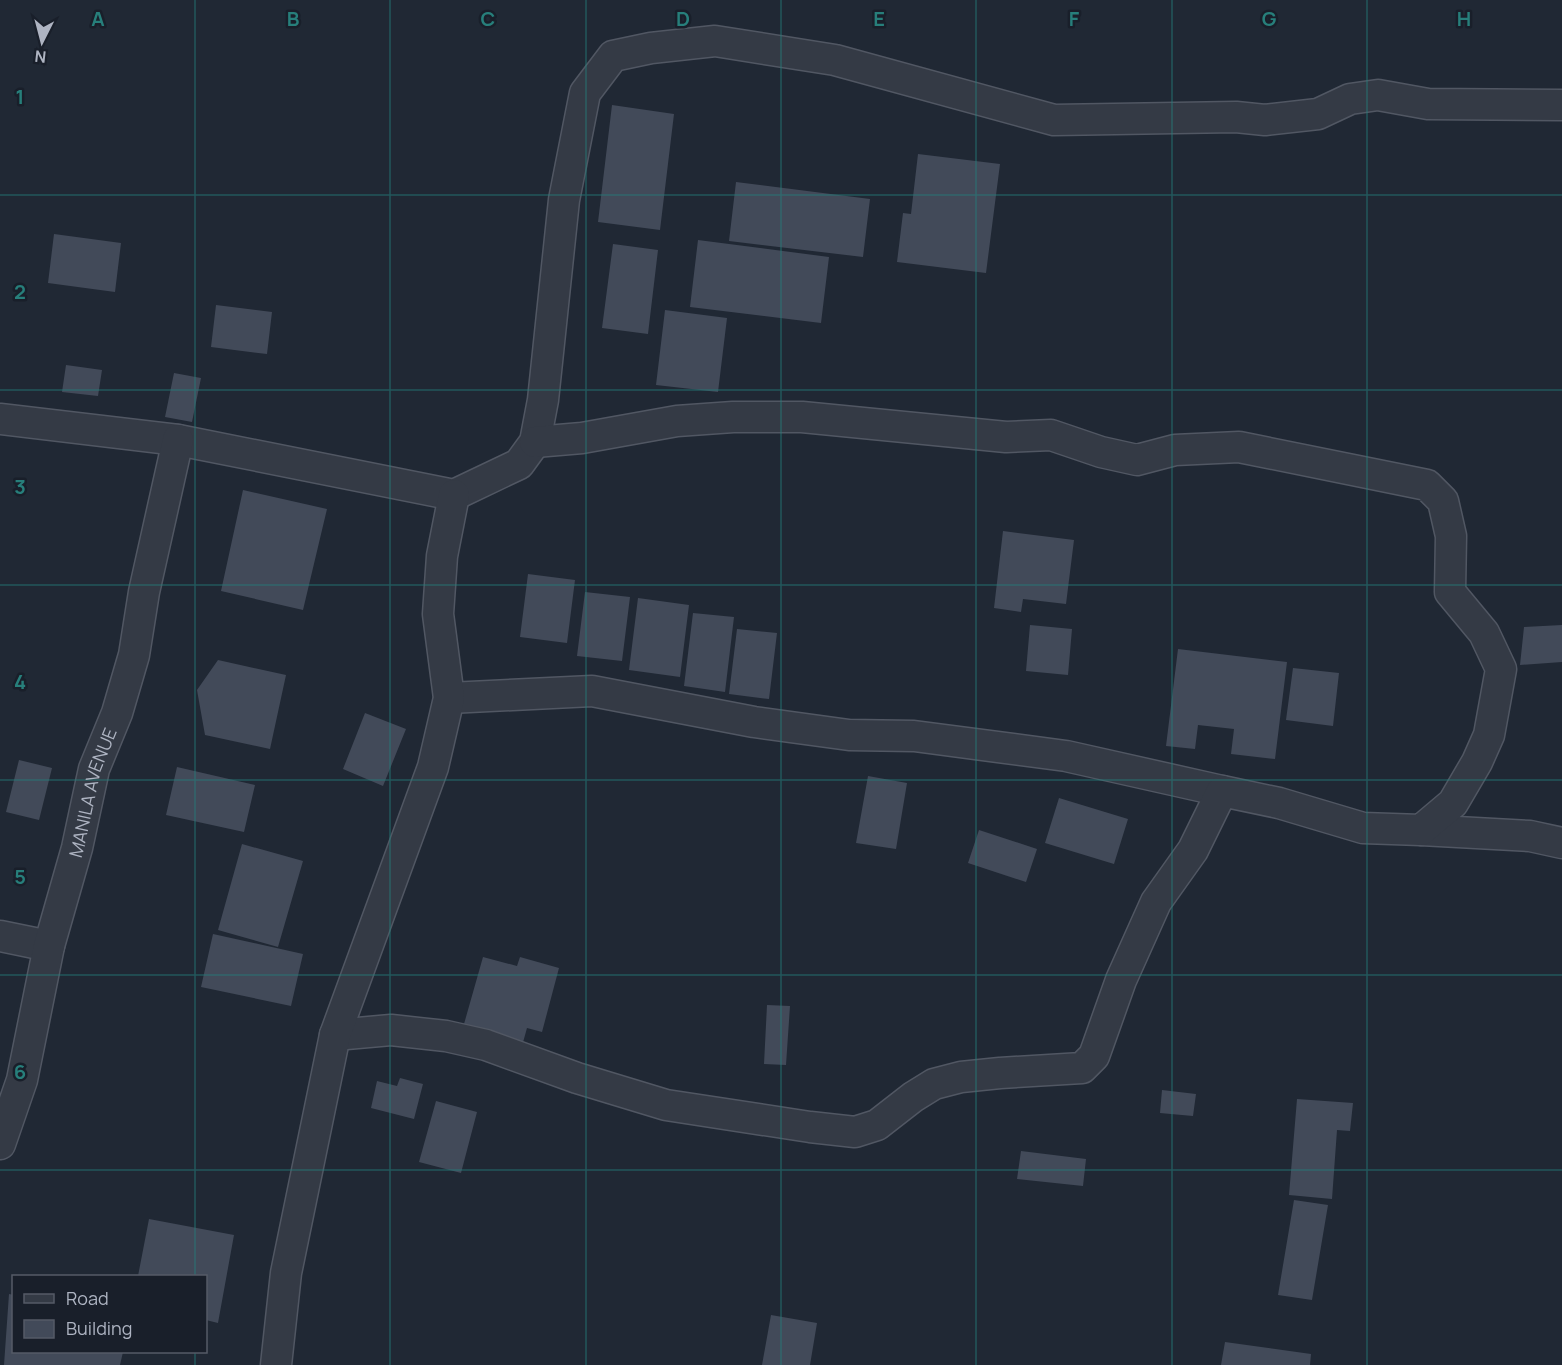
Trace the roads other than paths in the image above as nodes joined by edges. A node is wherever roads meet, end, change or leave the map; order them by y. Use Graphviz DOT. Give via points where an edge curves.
graph roads {
  1 [pos="1562,105"];
  2 [pos="0,420"];
  3 [pos="178,440"];
  4 [pos="535,442"];
  5 [pos="454,495"];
  6 [pos="448,698"];
  7 [pos="1222,791"];
  8 [pos="1421,830"];
  9 [pos="1562,843"];
  10 [pos="0,936"];
  11 [pos="49,946"];
  12 [pos="335,1035"];
  13 [pos="0,1144"];
  14 [pos="276,1365"];
  1 -- 4 [label="street" via="1428,104 1378,95 1350,99 1318,114 1265,120 1054,120 835,60 715,41 613,56 585,93 564,200"];
  2 -- 3 [label="street"];
  3 -- 5 [label="street"];
  3 -- 11 [label="street, MANILA AVENUE" via="134,655 117,713 94,769"];
  4 -- 5 [label="street" via="519,465"];
  4 -- 8 [label="street" via="677,421 802,417 1006,437 1051,435 1137,460 1175,450 1239,447 1427,484 1443,501 1451,536 1450,592 1484,633 1501,669 1489,735 1477,762 1453,803"];
  5 -- 6 [label="street" via="442,556 438,614"];
  6 -- 7 [label="street" via="592,691 753,722 849,735 914,736 1066,756"];
  6 -- 12 [label="street" via="433,767"];
  7 -- 8 [label="street" via="1363,828"];
  7 -- 12 [label="street" via="1193,850 1156,902 1121,980 1094,1056 1082,1068 980,1075 934,1084 877,1125 855,1132 666,1105 486,1045 446,1036 391,1030"];
  8 -- 9 [label="street" via="1530,836"];
  10 -- 11 [label="street"];
  11 -- 13 [label="street, MANILA AVENUE" via="22,1080"];
  12 -- 14 [label="street" via="286,1273"];
}
